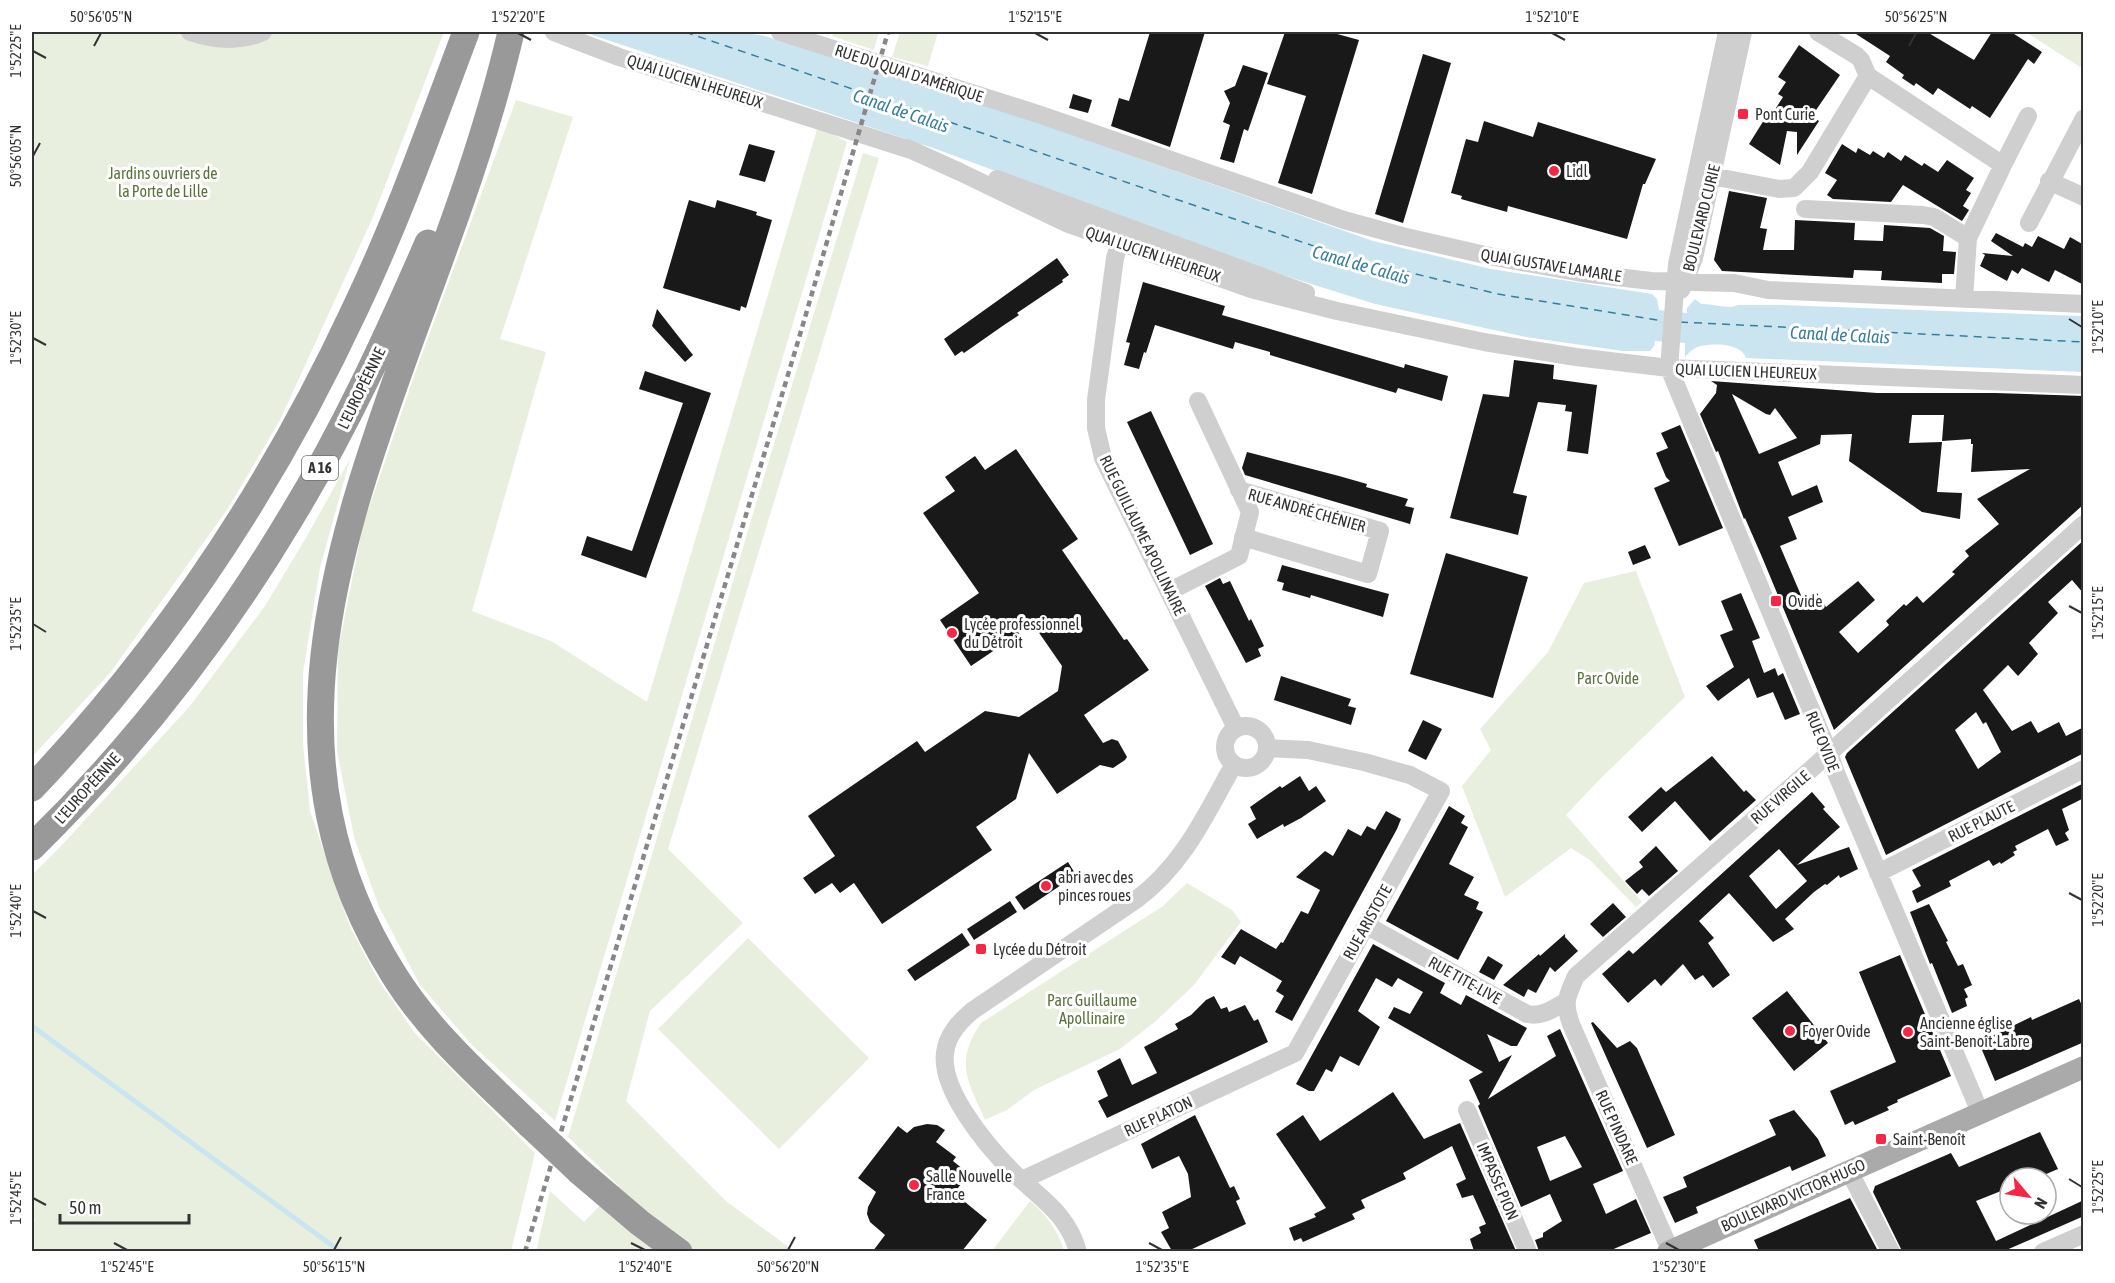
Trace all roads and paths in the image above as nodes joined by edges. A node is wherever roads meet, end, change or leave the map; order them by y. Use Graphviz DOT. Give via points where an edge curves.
graph roads {
  1 [pos="190,32"];
  2 [pos="263,32"];
  3 [pos="466,32"];
  4 [pos="511,32"];
  5 [pos="554,32"];
  6 [pos="780,32"];
  7 [pos="1727,32"];
  8 [pos="1743,32"];
  9 [pos="1818,32"];
  10 [pos="1868,76"];
  11 [pos="1038,114"];
  12 [pos="2028,116"];
  13 [pos="2084,118"];
  14 [pos="2003,165"];
  15 [pos="1704,174"];
  16 [pos="2049,181"];
  17 [pos="2084,197"];
  18 [pos="1805,209"];
  19 [pos="2029,223"];
  20 [pos="1122,235"];
  21 [pos="1968,238"];
  22 [pos="1681,282"];
  23 [pos="1964,299"];
  24 [pos="2084,304"];
  25 [pos="1669,368"];
  26 [pos="2084,385"];
  27 [pos="1198,401"];
  28 [pos="1239,490"];
  29 [pos="2084,524"];
  30 [pos="1243,537"];
  31 [pos="1170,591"];
  32 [pos="1236,728"];
  33 [pos="1267,748"];
  34 [pos="1829,753"];
  35 [pos="1234,764"];
  36 [pos="2084,769"];
  37 [pos="32,788"];
  38 [pos="32,847"];
  39 [pos="1878,873"];
  40 [pos="1366,925"];
  41 [pos="1565,1002"];
  42 [pos="1294,1053"];
  43 [pos="2084,1067"];
  44 [pos="1467,1110"];
  45 [pos="1980,1112"];
  46 [pos="1849,1171"];
  47 [pos="1022,1180"];
  48 [pos="2084,1234"];
  49 [pos="679,1251"];
  50 [pos="1078,1251"];
  51 [pos="1528,1251"];
  52 [pos="1670,1251"];
  53 [pos="1891,1251"];
  54 [pos="2043,1251"];
  1 -- 2 [label="street" via="232,39"];
  3 -- 37 [label="highway, A 16" via="400,208 356,309 278,458 222,549 167,627 89,725"];
  4 -- 38 [label="highway, L'EUROPÉENNE / A 16" via="446,202 390,330 296,510 241,596 174,686"];
  4 -- 49 [label="highway, bridge" via="481,145 374,442 342,548 321,678 323,771 334,836 350,889 394,976 429,1023 530,1125 640,1223"];
  5 -- 20 [label="street, QUAI LUCIEN LHEUREUX" via="619,57 906,148 1066,224"];
  6 -- 11 [label="street, RUE DU QUAI D'AMÉRIQUE"];
  7 -- 15 [label="street, BOULEVARD CURIE"];
  8 -- 15 [label="street, BOULEVARD CURIE"];
  9 -- 10 [label="street" via="1862,60"];
  10 -- 14 [label="street"];
  10 -- 15 [label="street" via="1800,184 1784,190"];
  11 -- 22 [label="street, QUAI GUSTAVE LAMARLE" via="1392,233 1549,268"];
  12 -- 14 [label="street"];
  13 -- 16 [label="street"];
  14 -- 21 [label="street"];
  15 -- 22 [label="street, BOULEVARD CURIE" via="1695,258"];
  16 -- 17 [label="street"];
  16 -- 19 [label="street"];
  18 -- 21 [label="street" via="1929,215"];
  20 -- 25 [label="street, QUAI LUCIEN LHEUREUX" via="1272,295 1526,350"];
  20 -- 31 [label="street, RUE GUILLAUME APOLLINAIRE" via="1106,319 1096,428 1103,458"];
  21 -- 23 [label="street"];
  22 -- 23 [label="street, QUAI GUSTAVE LAMARLE"];
  22 -- 25 [label="street, BOULEVARD CURIE"];
  23 -- 24 [label="street, QUAI GUSTAVE LAMARLE"];
  25 -- 26 [label="street, QUAI LUCIEN LHEUREUX"];
  25 -- 34 [label="street, RUE OVIDE"];
  27 -- 28 [label="street, RUE ANDRÉ CHÉNIER"];
  28 -- 30 [label="street, RUE ANDRÉ CHÉNIER" via="1250,512"];
  28 -- 30 [label="street, RUE ANDRÉ CHÉNIER" via="1380,531 1368,574"];
  29 -- 34 [label="street, RUE VIRGILE"];
  30 -- 31 [label="street, RUE ANDRÉ CHÉNIER" via="1239,556"];
  31 -- 32 [label="street, RUE GUILLAUME APOLLINAIRE"];
  32 -- 33 [label="street" via="1249,726 1258,730"];
  32 -- 35 [label="street" via="1228,734 1225,747"];
  33 -- 35 [label="street" via="1257,765 1247,768"];
  33 -- 40 [label="street, RUE ARISTOTE" via="1300,749 1356,760 1410,775 1441,791"];
  34 -- 39 [label="street, RUE OVIDE"];
  34 -- 41 [label="street, RUE VIRGILE" via="1576,976"];
  35 -- 47 [label="street" via="1189,845 1160,881 972,1011 957,1024 948,1040 944,1054 952,1089 989,1146"];
  36 -- 39 [label="street, RUE PLAUTE"];
  39 -- 45 [label="street, RUE OVIDE"];
  40 -- 41 [label="street, RUE TITE-LIVE" via="1527,1014 1544,1013"];
  40 -- 42 [label="street, RUE ARISTOTE"];
  41 -- 52 [label="street, RUE PINDARE" via="1571,1024"];
  42 -- 47 [label="street, RUE PLATON"];
  43 -- 45 [label="main road, BOULEVARD VICTOR HUGO"];
  44 -- 51 [label="street, IMPASSE PION"];
  45 -- 46 [label="main road, BOULEVARD VICTOR HUGO"];
  46 -- 52 [label="main road, BOULEVARD VICTOR HUGO"];
  46 -- 53 [label="street"];
  47 -- 50 [label="street" via="1059,1214"];
  48 -- 54 [label="street"];
}
